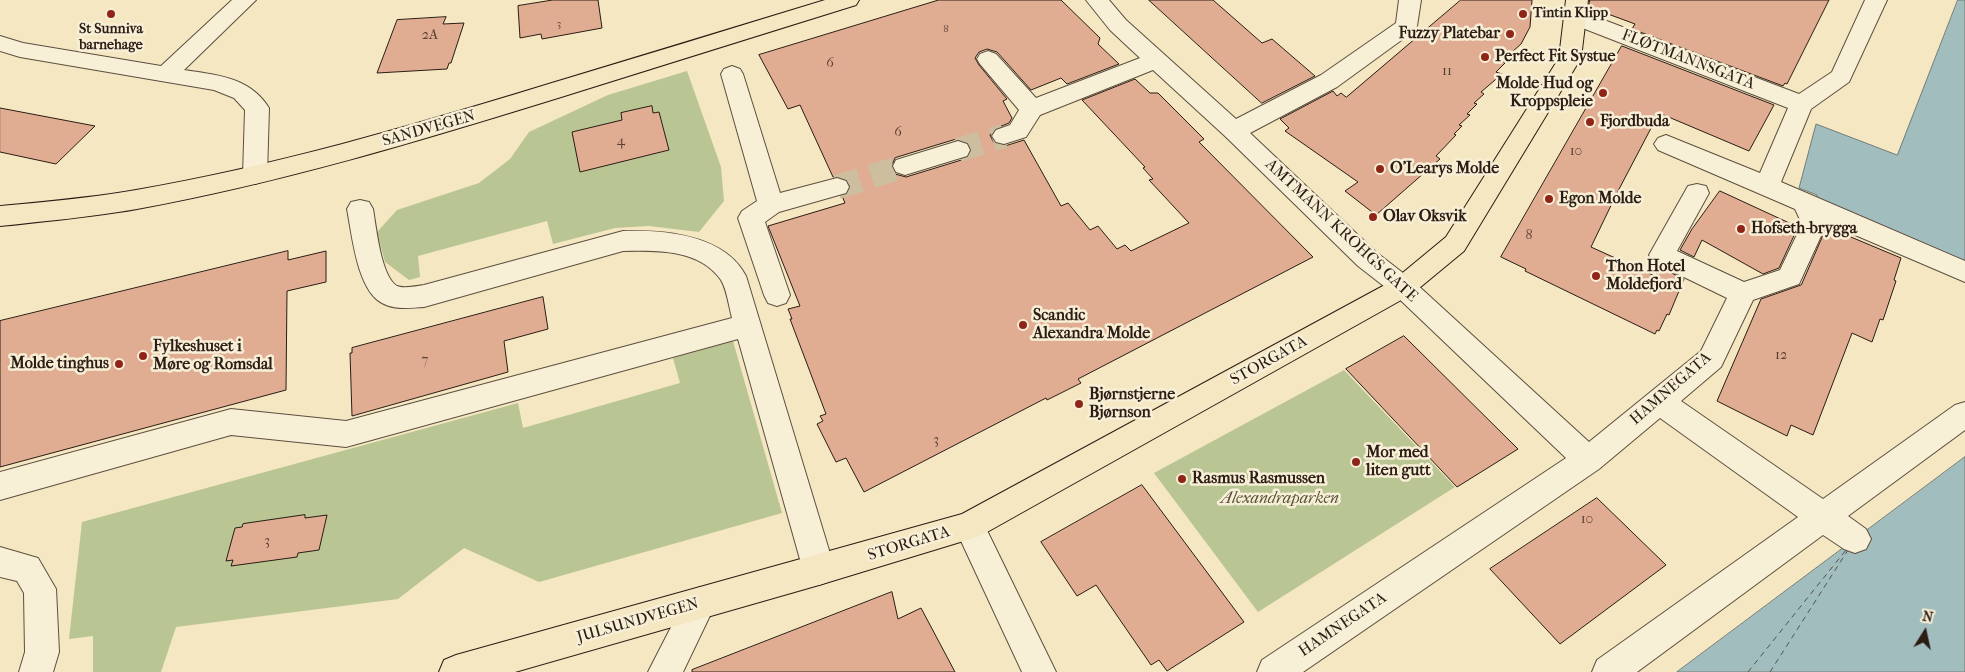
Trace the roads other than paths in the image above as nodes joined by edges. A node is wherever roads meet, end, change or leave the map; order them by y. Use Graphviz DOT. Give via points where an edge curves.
graph roads {
  1 [pos="244,0"];
  2 [pos="848,0"];
  3 [pos="1097,0"];
  4 [pos="1410,0"];
  5 [pos="1876,0"];
  6 [pos="1576,8"];
  7 [pos="0,43"];
  8 [pos="988,59"];
  9 [pos="1156,60"];
  10 [pos="166,74"];
  11 [pos="732,74"];
  12 [pos="1801,104"];
  13 [pos="1032,109"];
  14 [pos="1234,132"];
  15 [pos="1004,136"];
  16 [pos="1666,144"];
  17 [pos="958,150"];
  18 [pos="905,166"];
  19 [pos="256,175"];
  20 [pos="1767,186"];
  21 [pos="838,187"];
  22 [pos="1696,193"];
  23 [pos="771,205"];
  24 [pos="360,209"];
  25 [pos="1810,213"];
  26 [pos="0,216"];
  27 [pos="1965,272"];
  28 [pos="1403,287"];
  29 [pos="1743,293"];
  30 [pos="777,295"];
  31 [pos="748,325"];
  32 [pos="1660,401"];
  33 [pos="1965,414"];
  34 [pos="1588,460"];
  35 [pos="0,486"];
  36 [pos="1823,516"];
  37 [pos="969,526"];
  38 [pos="1855,539"];
  39 [pos="0,562"];
  40 [pos="819,570"];
  41 [pos="700,604"];
  42 [pos="36,672"];
  43 [pos="456,672"];
  44 [pos="665,672"];
  45 [pos="1039,672"];
  46 [pos="1274,672"];
  47 [pos="1609,672"];
  1 -- 10 [label="street"];
  2 -- 19 [label="main road, SANDVEGEN" via="389,141"];
  3 -- 9 [label="street, AMTMANN KROHGS GATE" via="1118,25"];
  4 -- 14 [label="street" via="1406,26 1329,81"];
  5 -- 12 [label="street" via="1841,77"];
  6 -- 12 [label="street, FLØTMANNSGATA"];
  6 -- 28 [label="main road, STORGATA" via="1570,58 1455,244"];
  7 -- 10 [label="street" via="20,50"];
  8 -- 13 [label="street"];
  9 -- 13 [label="street"];
  9 -- 14 [label="street, AMTMANN KROHGS GATE"];
  10 -- 19 [label="street" via="217,83 242,92 257,108"];
  11 -- 23 [label="street"];
  12 -- 20 [label="street"];
  13 -- 15 [label="street" via="1018,131"];
  14 -- 28 [label="street, AMTMANN KROHGS GATE" via="1367,259"];
  16 -- 20 [label="street"];
  17 -- 18 [label="street"];
  19 -- 26 [label="main road, SANDVEGEN" via="130,200"];
  20 -- 25 [label="street"];
  21 -- 23 [label="street"];
  22 -- 29 [label="street" via="1662,255"];
  23 -- 30 [label="street" via="751,218"];
  24 -- 31 [label="street" via="375,279 387,294 399,298 424,296 624,241 657,240 712,256 733,276"];
  25 -- 27 [label="street"];
  25 -- 29 [label="street" via="1790,277"];
  28 -- 34 [label="street, AMTMANN KROHGS GATE"];
  28 -- 37 [label="main road, STORGATA"];
  29 -- 32 [label="street, HAMNEGATA" via="1711,359"];
  31 -- 35 [label="street" via="346,434 231,422"];
  31 -- 40 [label="street"];
  32 -- 34 [label="street, HAMNEGATA"];
  32 -- 36 [label="street"];
  33 -- 36 [label="street"];
  34 -- 46 [label="street, HAMNEGATA"];
  36 -- 38 [label="street"];
  36 -- 47 [label="street"];
  37 -- 40 [label="main road, STORGATA"];
  37 -- 45 [label="street"];
  39 -- 42 [label="street" via="27,569 40,589 42,652"];
  40 -- 41 [label="main road, JULSUNDVEGEN"];
  41 -- 43 [label="main road, JULSUNDVEGEN"];
  41 -- 44 [label="street"];
}
